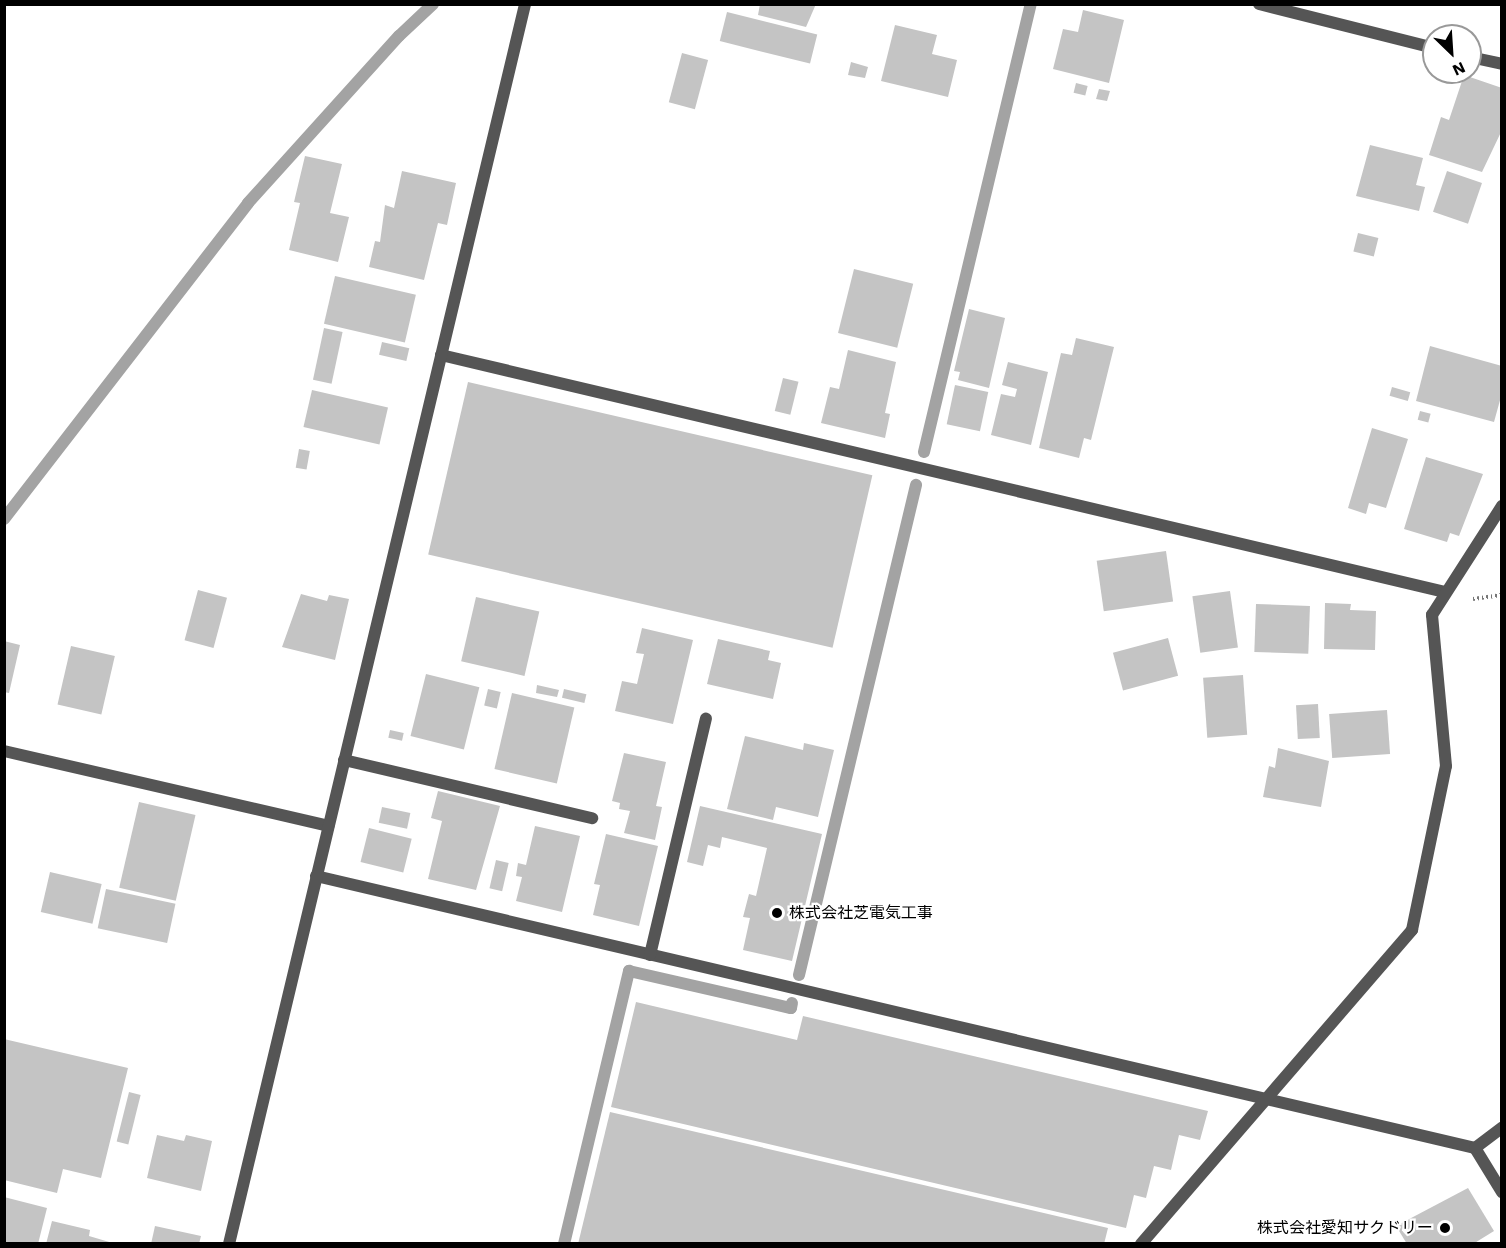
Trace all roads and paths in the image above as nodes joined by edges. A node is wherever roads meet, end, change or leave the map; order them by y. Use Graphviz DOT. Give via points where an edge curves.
graph roads {
  1 [pos="525,4"];
  2 [pos="1259,4"];
  3 [pos="1422,45"];
  4 [pos="1482,60"];
  5 [pos="1502,64"];
  6 [pos="441,355"];
  7 [pos="1502,506"];
  8 [pos="1445,592"];
  9 [pos="706,719"];
  10 [pos="4,751"];
  11 [pos="344,760"];
  12 [pos="592,818"];
  13 [pos="328,826"];
  14 [pos="316,876"];
  15 [pos="650,955"];
  16 [pos="1264,1098"];
  17 [pos="1502,1128"];
  18 [pos="1475,1148"];
  19 [pos="1502,1192"];
  20 [pos="229,1244"];
  21 [pos="1141,1244"];
  1 -- 6 [label="street"];
  2 -- 3 [label="street"];
  4 -- 5 [label="street"];
  6 -- 8 [label="street"];
  6 -- 11 [label="street"];
  7 -- 8 [label="street"];
  8 -- 16 [label="street" via="1432,615 1446,766 1412,930"];
  9 -- 15 [label="street"];
  10 -- 13 [label="street"];
  11 -- 12 [label="street"];
  11 -- 13 [label="street"];
  13 -- 14 [label="street"];
  14 -- 15 [label="street"];
  14 -- 20 [label="street"];
  15 -- 16 [label="street"];
  16 -- 18 [label="street"];
  16 -- 21 [label="street"];
  17 -- 18 [label="street"];
  18 -- 19 [label="street"];
}
